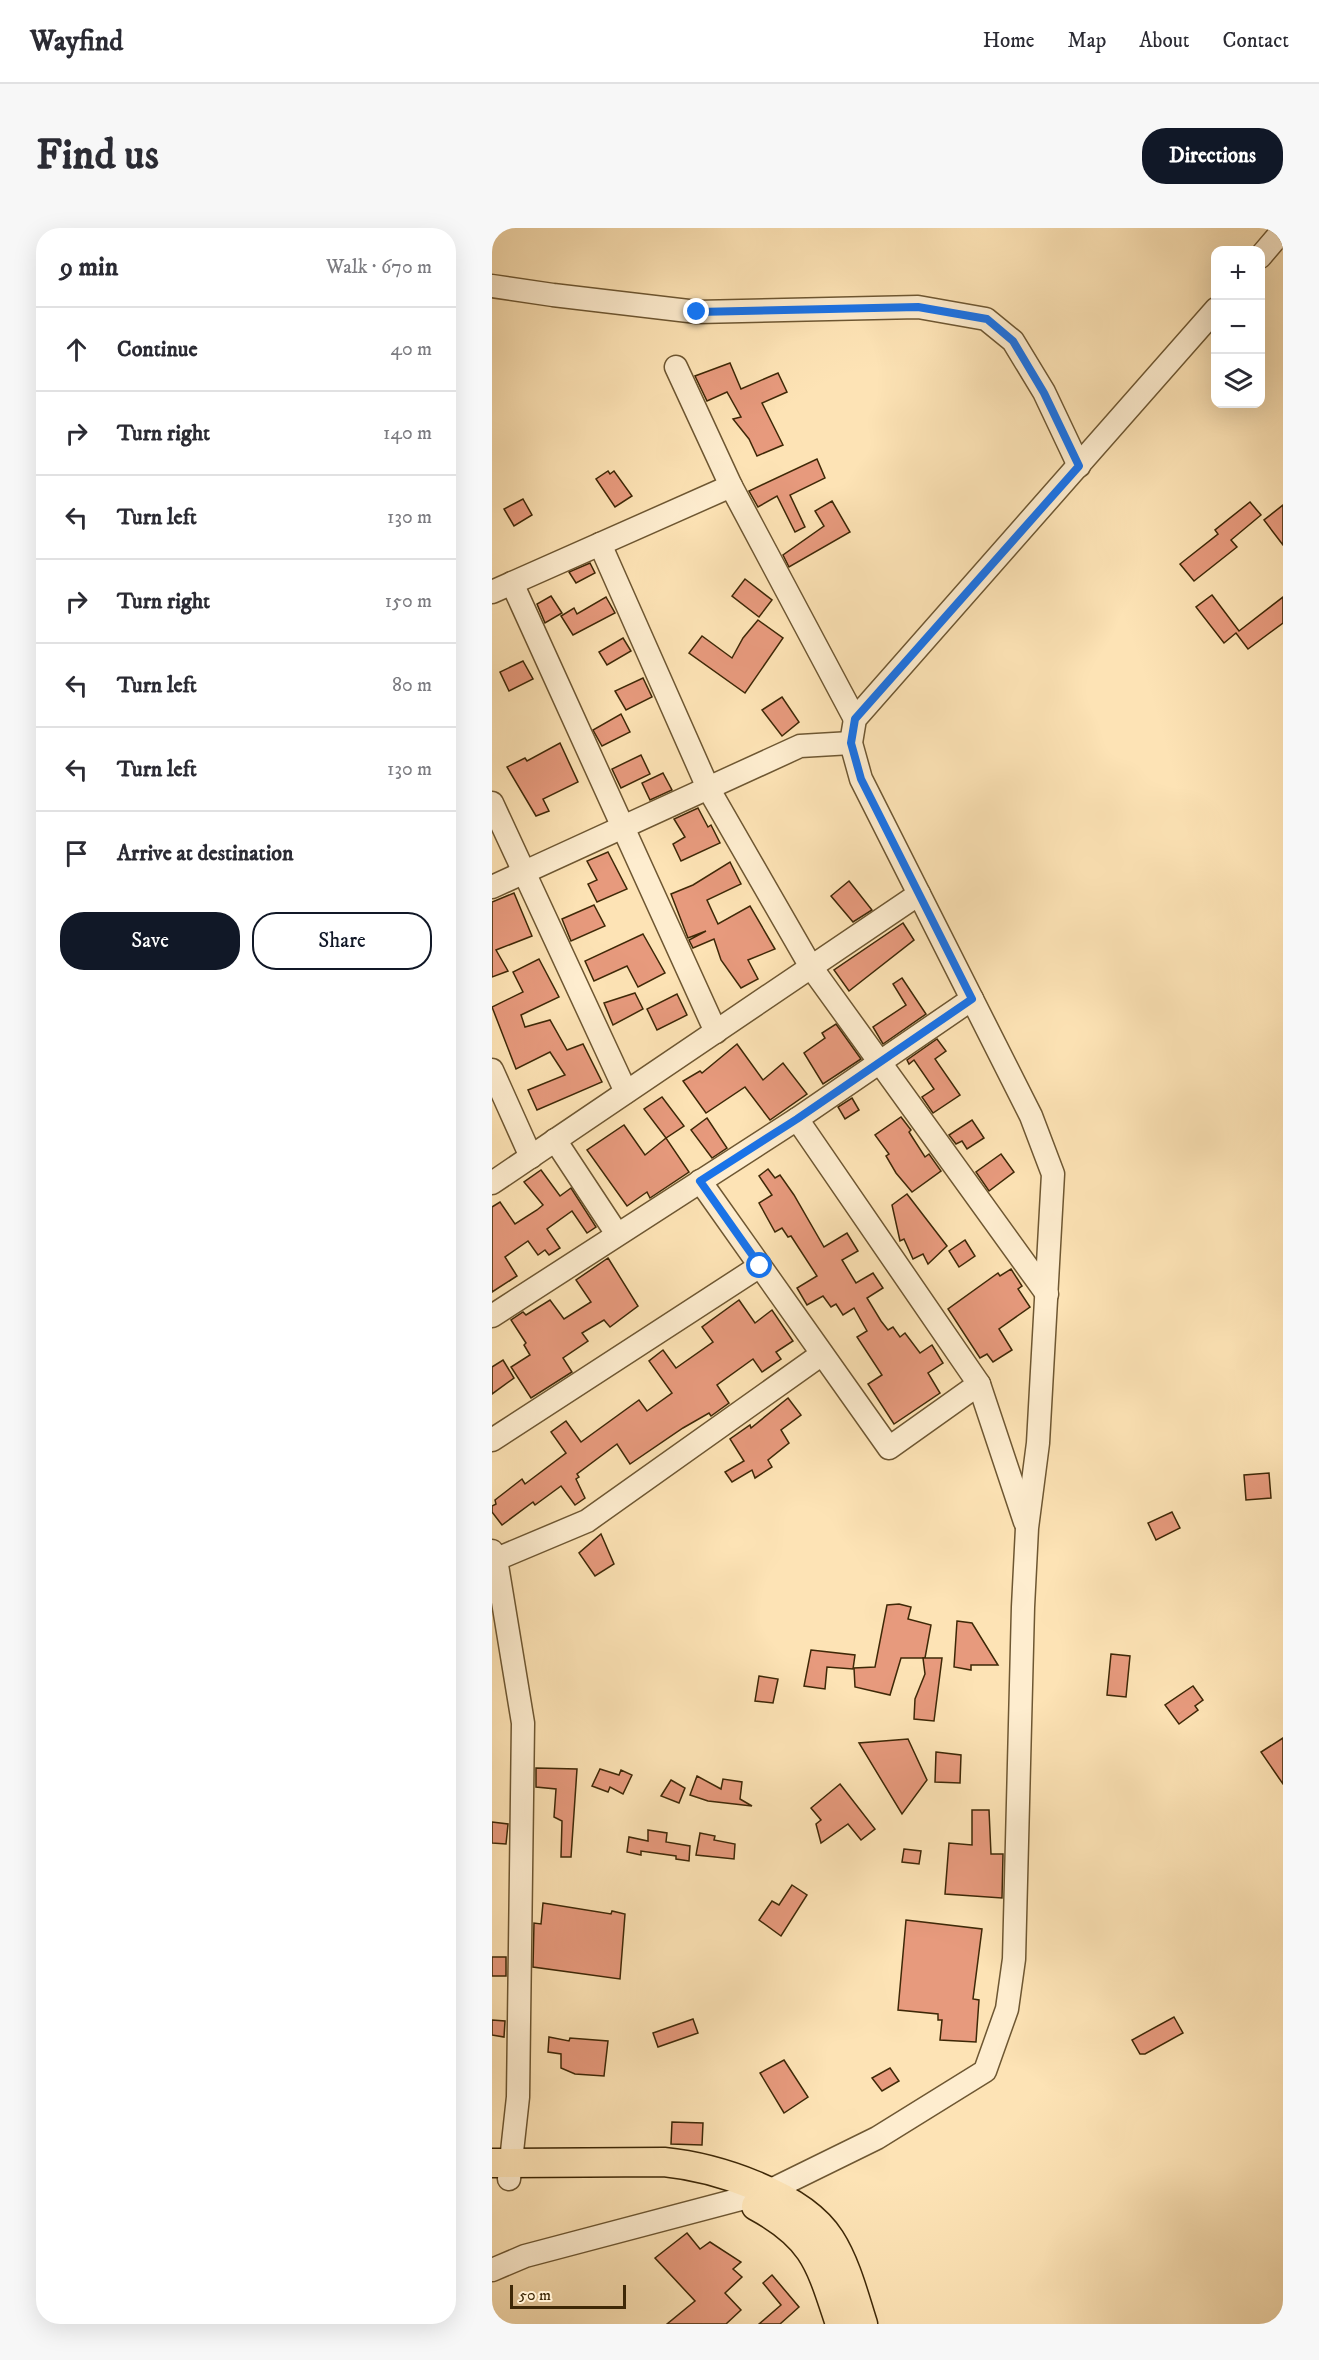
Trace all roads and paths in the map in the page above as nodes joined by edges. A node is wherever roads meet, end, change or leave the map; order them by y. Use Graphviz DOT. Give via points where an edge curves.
graph roads {
  1 [pos="1283,230"];
  2 [pos="1265,250"];
  3 [pos="492,286"];
  4 [pos="1211,314"];
  5 [pos="676,367"];
  6 [pos="1079,466"];
  7 [pos="730,486"];
  8 [pos="600,544"];
  9 [pos="502,588"];
  10 [pos="855,719"];
  11 [pos="851,743"];
  12 [pos="708,788"];
  13 [pos="492,803"];
  14 [pos="621,828"];
  15 [pos="523,873"];
  16 [pos="492,887"];
  17 [pos="919,894"];
  18 [pos="811,967"];
  19 [pos="972,999"];
  20 [pos="716,1032"];
  21 [pos="880,1062"];
  22 [pos="492,1070"];
  23 [pos="626,1092"];
  24 [pos="797,1119"];
  25 [pos="555,1140"];
  26 [pos="531,1157"];
  27 [pos="700,1181"];
  28 [pos="492,1183"];
  29 [pos="617,1234"];
  30 [pos="760,1266"];
  31 [pos="1047,1294"];
  32 [pos="492,1316"];
  33 [pos="822,1354"];
  34 [pos="979,1384"];
  35 [pos="492,1440"];
  36 [pos="1027,1528"];
  37 [pos="493,1557"];
  38 [pos="501,2171"];
  39 [pos="755,2195"];
  40 [pos="492,2270"];
  41 [pos="833,2318"];
  42 [pos="863,2324"];
  1 -- 2 [label="street"];
  3 -- 6 [label="street" via="697,312 918,307 987,319 1013,341 1044,393"];
  4 -- 6 [label="street"];
  5 -- 7 [label="street"];
  6 -- 10 [label="street"];
  7 -- 8 [label="street"];
  7 -- 10 [label="street"];
  8 -- 9 [label="street"];
  8 -- 12 [label="street"];
  9 -- 14 [label="street"];
  10 -- 11 [label="street"];
  11 -- 12 [label="street" via="800,746"];
  11 -- 17 [label="street" via="861,779"];
  12 -- 14 [label="street"];
  12 -- 18 [label="street"];
  13 -- 15 [label="street"];
  14 -- 15 [label="street"];
  14 -- 20 [label="street"];
  15 -- 16 [label="street"];
  15 -- 23 [label="street"];
  17 -- 18 [label="street"];
  17 -- 19 [label="street"];
  18 -- 20 [label="street"];
  18 -- 21 [label="street"];
  19 -- 21 [label="street"];
  19 -- 31 [label="street" via="1031,1116 1053,1174"];
  20 -- 23 [label="street"];
  21 -- 24 [label="street"];
  21 -- 31 [label="street"];
  22 -- 26 [label="street"];
  23 -- 25 [label="street"];
  24 -- 27 [label="street"];
  24 -- 34 [label="street"];
  25 -- 26 [label="street"];
  25 -- 29 [label="street"];
  26 -- 28 [label="street"];
  27 -- 29 [label="street"];
  27 -- 30 [label="street"];
  29 -- 32 [label="street"];
  30 -- 33 [label="street"];
  30 -- 35 [label="street"];
  31 -- 36 [label="street" via="1038,1443"];
  33 -- 34 [label="street" via="889,1448"];
  33 -- 37 [label="street" via="587,1521"];
  34 -- 36 [label="street"];
  36 -- 39 [label="street" via="1014,1959 1007,2008 985,2071 876,2138"];
  37 -- 38 [label="street" via="523,1723 518,2097"];
  38 -- 39 [label="main road" via="688,2164 740,2178"];
  39 -- 40 [label="street" via="525,2256"];
  39 -- 41 [label="main road" via="798,2233 822,2268"];
  39 -- 42 [label="main road" via="812,2216 830,2237"];
}
